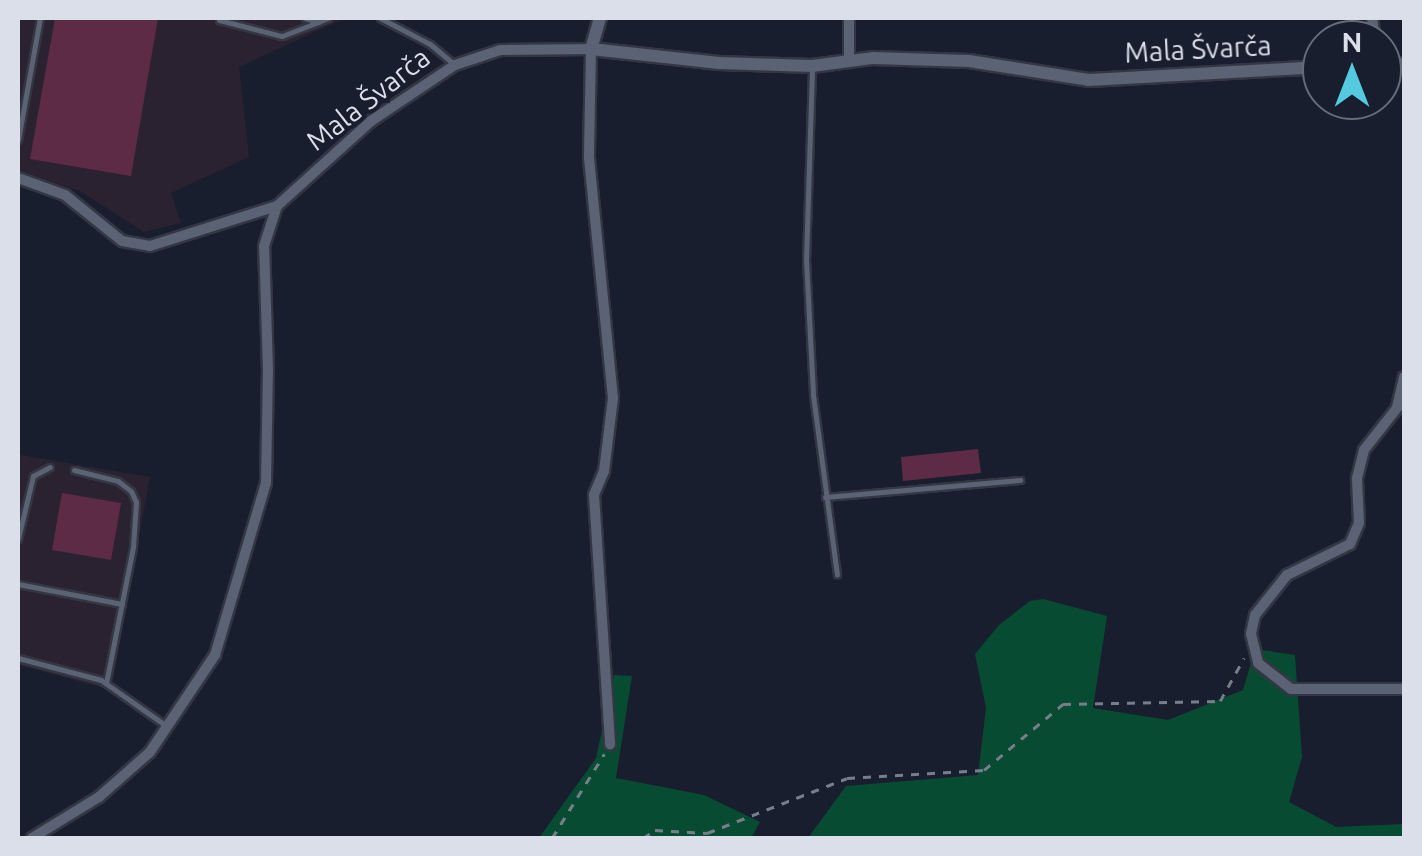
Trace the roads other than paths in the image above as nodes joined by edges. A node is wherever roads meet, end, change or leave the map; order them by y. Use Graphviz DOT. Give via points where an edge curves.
graph roads {
  1 [pos="40,18"];
  2 [pos="305,18"];
  3 [pos="328,18"];
  4 [pos="380,18"];
  5 [pos="600,18"];
  6 [pos="850,18"];
  7 [pos="219,20"];
  8 [pos="318,22"];
  9 [pos="591,49"];
  10 [pos="849,61"];
  11 [pos="455,64"];
  12 [pos="812,66"];
  13 [pos="1302,68"];
  14 [pos="18,140"];
  15 [pos="18,178"];
  16 [pos="276,206"];
  17 [pos="1404,377"];
  18 [pos="50,467"];
  19 [pos="74,470"];
  20 [pos="1020,480"];
  21 [pos="825,497"];
  22 [pos="18,539"];
  23 [pos="837,574"];
  24 [pos="18,584"];
  25 [pos="122,604"];
  26 [pos="18,658"];
  27 [pos="106,683"];
  28 [pos="1404,689"];
  29 [pos="167,727"];
  30 [pos="610,744"];
  31 [pos="32,838"];
  1 -- 14 [label="lane"];
  2 -- 8 [label="lane"];
  3 -- 8 [label="lane"];
  4 -- 11 [label="lane"];
  5 -- 9 [label="street"];
  6 -- 10 [label="street"];
  7 -- 8 [label="lane" via="282,36"];
  9 -- 11 [label="street, Mala Švarča" via="500,50"];
  9 -- 12 [label="street, Mala Švarča"];
  9 -- 30 [label="street" via="589,158 613,398 604,471 594,495"];
  10 -- 12 [label="street, Mala Švarča"];
  10 -- 13 [label="street, Mala Švarča" via="968,61 1088,80"];
  11 -- 16 [label="street, Mala Švarča" via="371,121"];
  12 -- 21 [label="lane" via="806,260"];
  15 -- 16 [label="street, Mala Švarča" via="64,196 122,241 150,246"];
  16 -- 29 [label="street" via="264,246 266,483 214,655"];
  17 -- 28 [label="street" via="1397,408 1364,450 1357,479 1359,523 1350,544 1287,575 1272,590 1255,615 1252,644 1258,663 1291,690"];
  18 -- 22 [label="lane" via="33,476"];
  19 -- 25 [label="lane" via="118,481 136,502"];
  20 -- 21 [label="lane"];
  21 -- 23 [label="lane"];
  24 -- 25 [label="lane"];
  25 -- 27 [label="lane"];
  26 -- 27 [label="lane"];
  27 -- 29 [label="lane"];
  29 -- 31 [label="street" via="150,752 99,797"];
}
